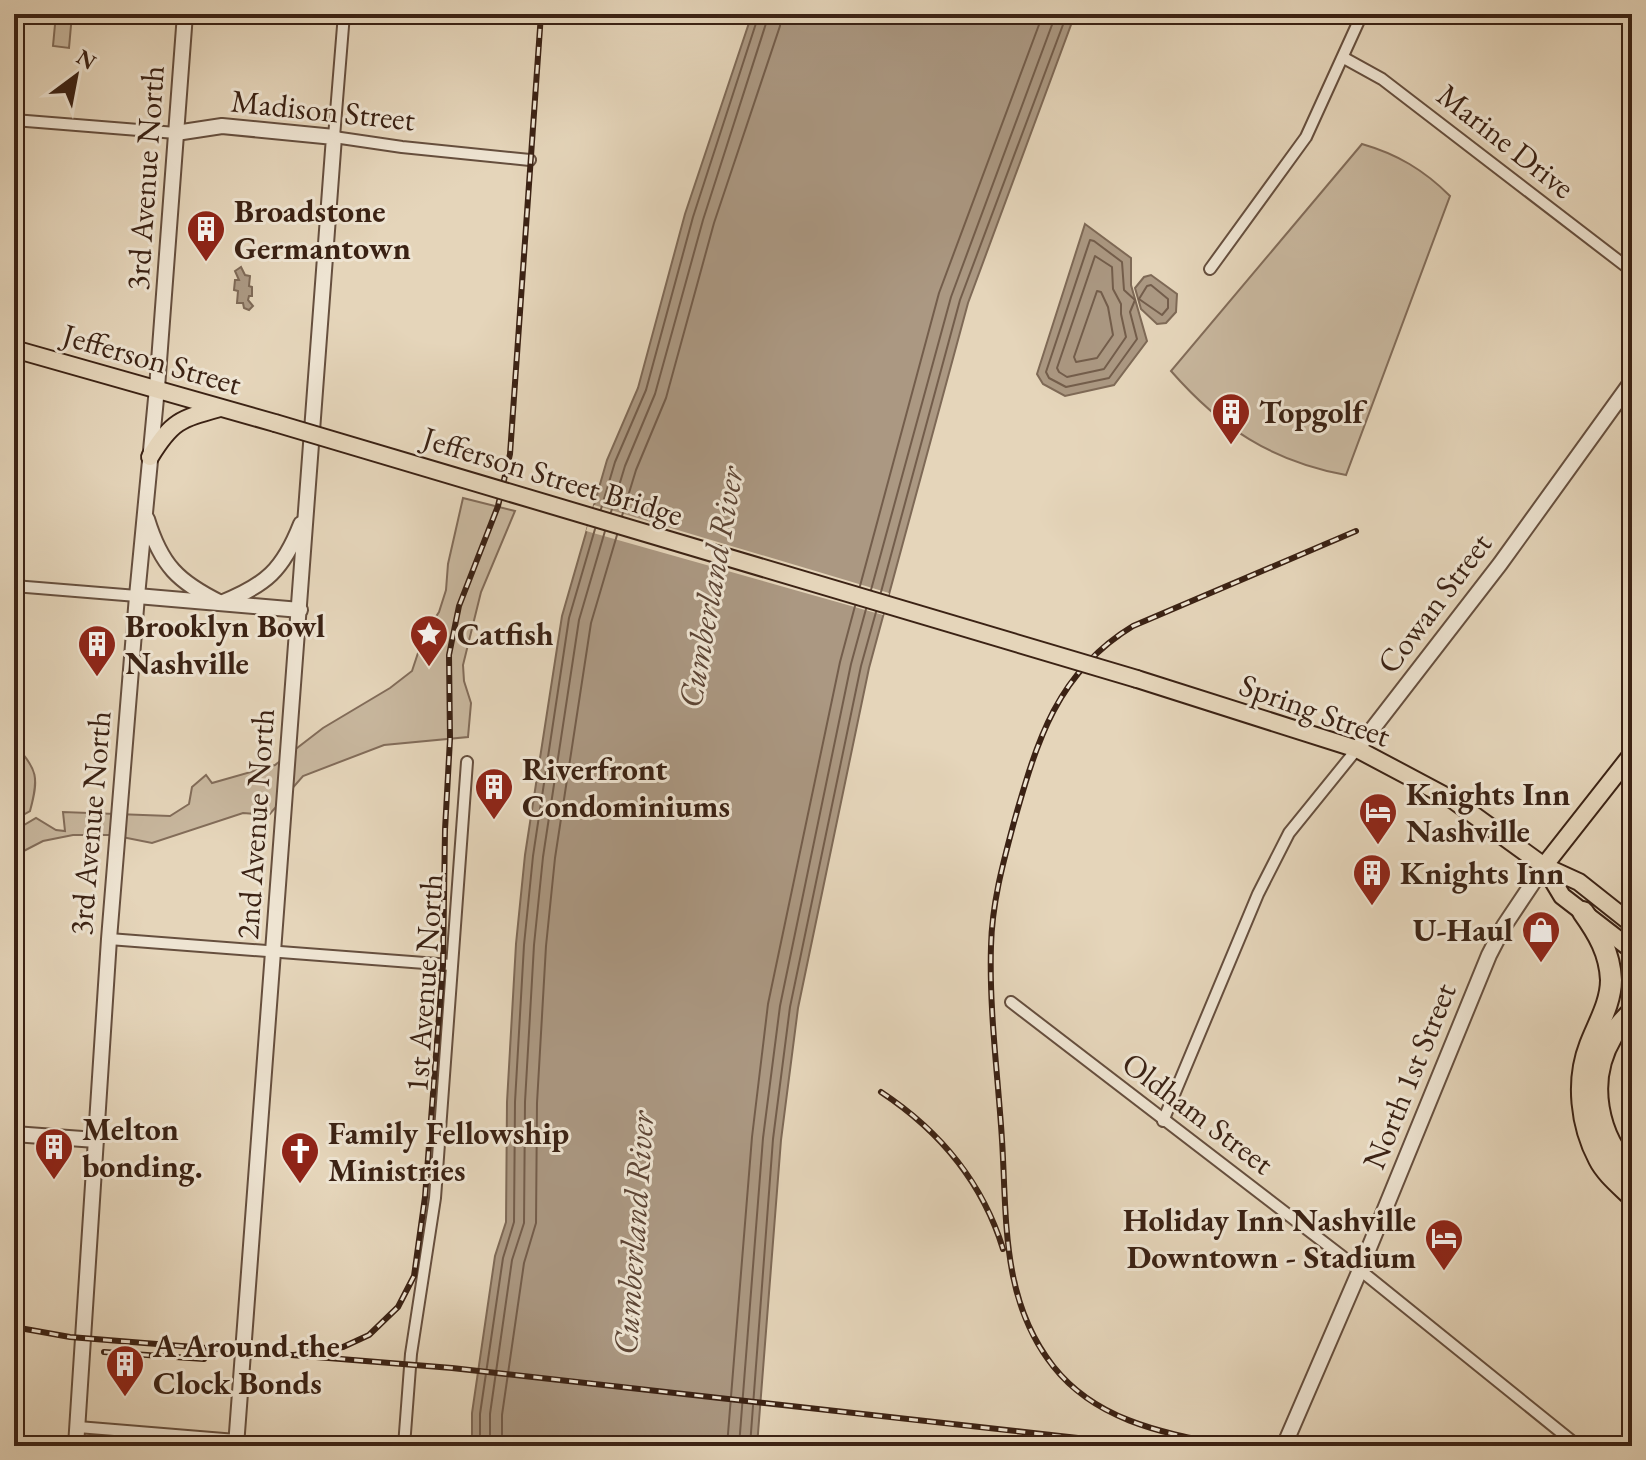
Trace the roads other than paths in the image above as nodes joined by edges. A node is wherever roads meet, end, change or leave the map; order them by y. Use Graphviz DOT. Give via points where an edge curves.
graph roads {
  1 [pos="185,14"];
  2 [pos="344,14"];
  3 [pos="1362,14"];
  4 [pos="1344,58"];
  5 [pos="14,120"];
  6 [pos="176,133"];
  7 [pos="334,137"];
  8 [pos="530,160"];
  9 [pos="1210,269"];
  10 [pos="1632,271"];
  11 [pos="14,349"];
  12 [pos="1632,381"];
  13 [pos="157,388"];
  14 [pos="222,407"];
  15 [pos="275,423"];
  16 [pos="150,457"];
  17 [pos="307,508"];
  18 [pos="145,509"];
  19 [pos="14,586"];
  20 [pos="137,596"];
  21 [pos="221,603"];
  22 [pos="300,610"];
  23 [pos="1137,679"];
  24 [pos="1357,749"];
  25 [pos="1632,754"];
  26 [pos="467,762"];
  27 [pos="1544,866"];
  28 [pos="1583,912"];
  29 [pos="1632,924"];
  30 [pos="109,939"];
  31 [pos="1632,950"];
  32 [pos="273,952"];
  33 [pos="451,965"];
  34 [pos="1011,1002"];
  35 [pos="1632,1012"];
  36 [pos="1163,1121"];
  37 [pos="14,1134"];
  38 [pos="96,1140"];
  39 [pos="1632,1173"];
  40 [pos="1632,1196"];
  41 [pos="1360,1270"];
  42 [pos="78,1427"];
  43 [pos="236,1443"];
  44 [pos="76,1446"];
  45 [pos="404,1446"];
  46 [pos="1284,1446"];
  47 [pos="1578,1446"];
  1 -- 6 [label="street, 3rd Avenue North"];
  2 -- 7 [label="street, 2nd Avenue North"];
  3 -- 4 [label="street"];
  4 -- 9 [label="street" via="1306,137"];
  4 -- 10 [label="street, Marine Drive" via="1382,79"];
  5 -- 6 [label="street, Madison Street"];
  6 -- 7 [label="street, Madison Street" via="222,126"];
  6 -- 13 [label="street, 3rd Avenue North"];
  7 -- 8 [label="street, Madison Street"];
  7 -- 17 [label="street, 2nd Avenue North"];
  11 -- 13 [label="main road, Jefferson Street"];
  12 -- 24 [label="street, Cowan Street"];
  13 -- 14 [label="main road, Jefferson Street"];
  13 -- 16 [label="street, 3rd Avenue North"];
  14 -- 15 [label="main road, Jefferson Street"];
  14 -- 16 [label="main road" via="176,423"];
  15 -- 23 [label="main road, Jefferson Street Bridge, bridge"];
  16 -- 18 [label="street, 3rd Avenue North"];
  17 -- 21 [label="street" via="285,560 271,576"];
  17 -- 22 [label="street, 2nd Avenue North"];
  18 -- 20 [label="street, 3rd Avenue North"];
  18 -- 21 [label="street" via="168,567"];
  19 -- 20 [label="street"];
  20 -- 21 [label="street"];
  20 -- 30 [label="street, 3rd Avenue North"];
  21 -- 22 [label="street"];
  22 -- 32 [label="street, 2nd Avenue North"];
  23 -- 24 [label="main road, Spring Street"];
  24 -- 27 [label="main road, Spring Street" via="1453,800"];
  24 -- 36 [label="street, Cowan Street" via="1289,833"];
  25 -- 27 [label="main road, North 1st Street"];
  26 -- 33 [label="street, 1st Avenue North"];
  27 -- 28 [label="main road, Spring Street" via="1562,896"];
  27 -- 29 [label="main road, Spring Street" via="1579,882"];
  27 -- 41 [label="street, North 1st Street" via="1489,955"];
  28 -- 31 [label="main road, Spring Street"];
  28 -- 40 [label="highway" via="1602,937 1611,980 1584,1067 1585,1128 1600,1162"];
  30 -- 32 [label="street"];
  30 -- 38 [label="street, 3rd Avenue North"];
  32 -- 33 [label="street"];
  32 -- 43 [label="street, 2nd Avenue North"];
  33 -- 45 [label="street, 1st Avenue North" via="435,1198 411,1354"];
  34 -- 36 [label="street, Oldham Street"];
  35 -- 39 [label="highway" via="1612,1035 1602,1058 1597,1108 1617,1158"];
  36 -- 41 [label="street, Oldham Street"];
  37 -- 38 [label="street"];
  38 -- 42 [label="street, 3rd Avenue North"];
  41 -- 46 [label="street, North 1st Street"];
  41 -- 47 [label="street, Oldham Street"];
  42 -- 43 [label="street"];
  42 -- 44 [label="street, 3rd Avenue North"];
}
